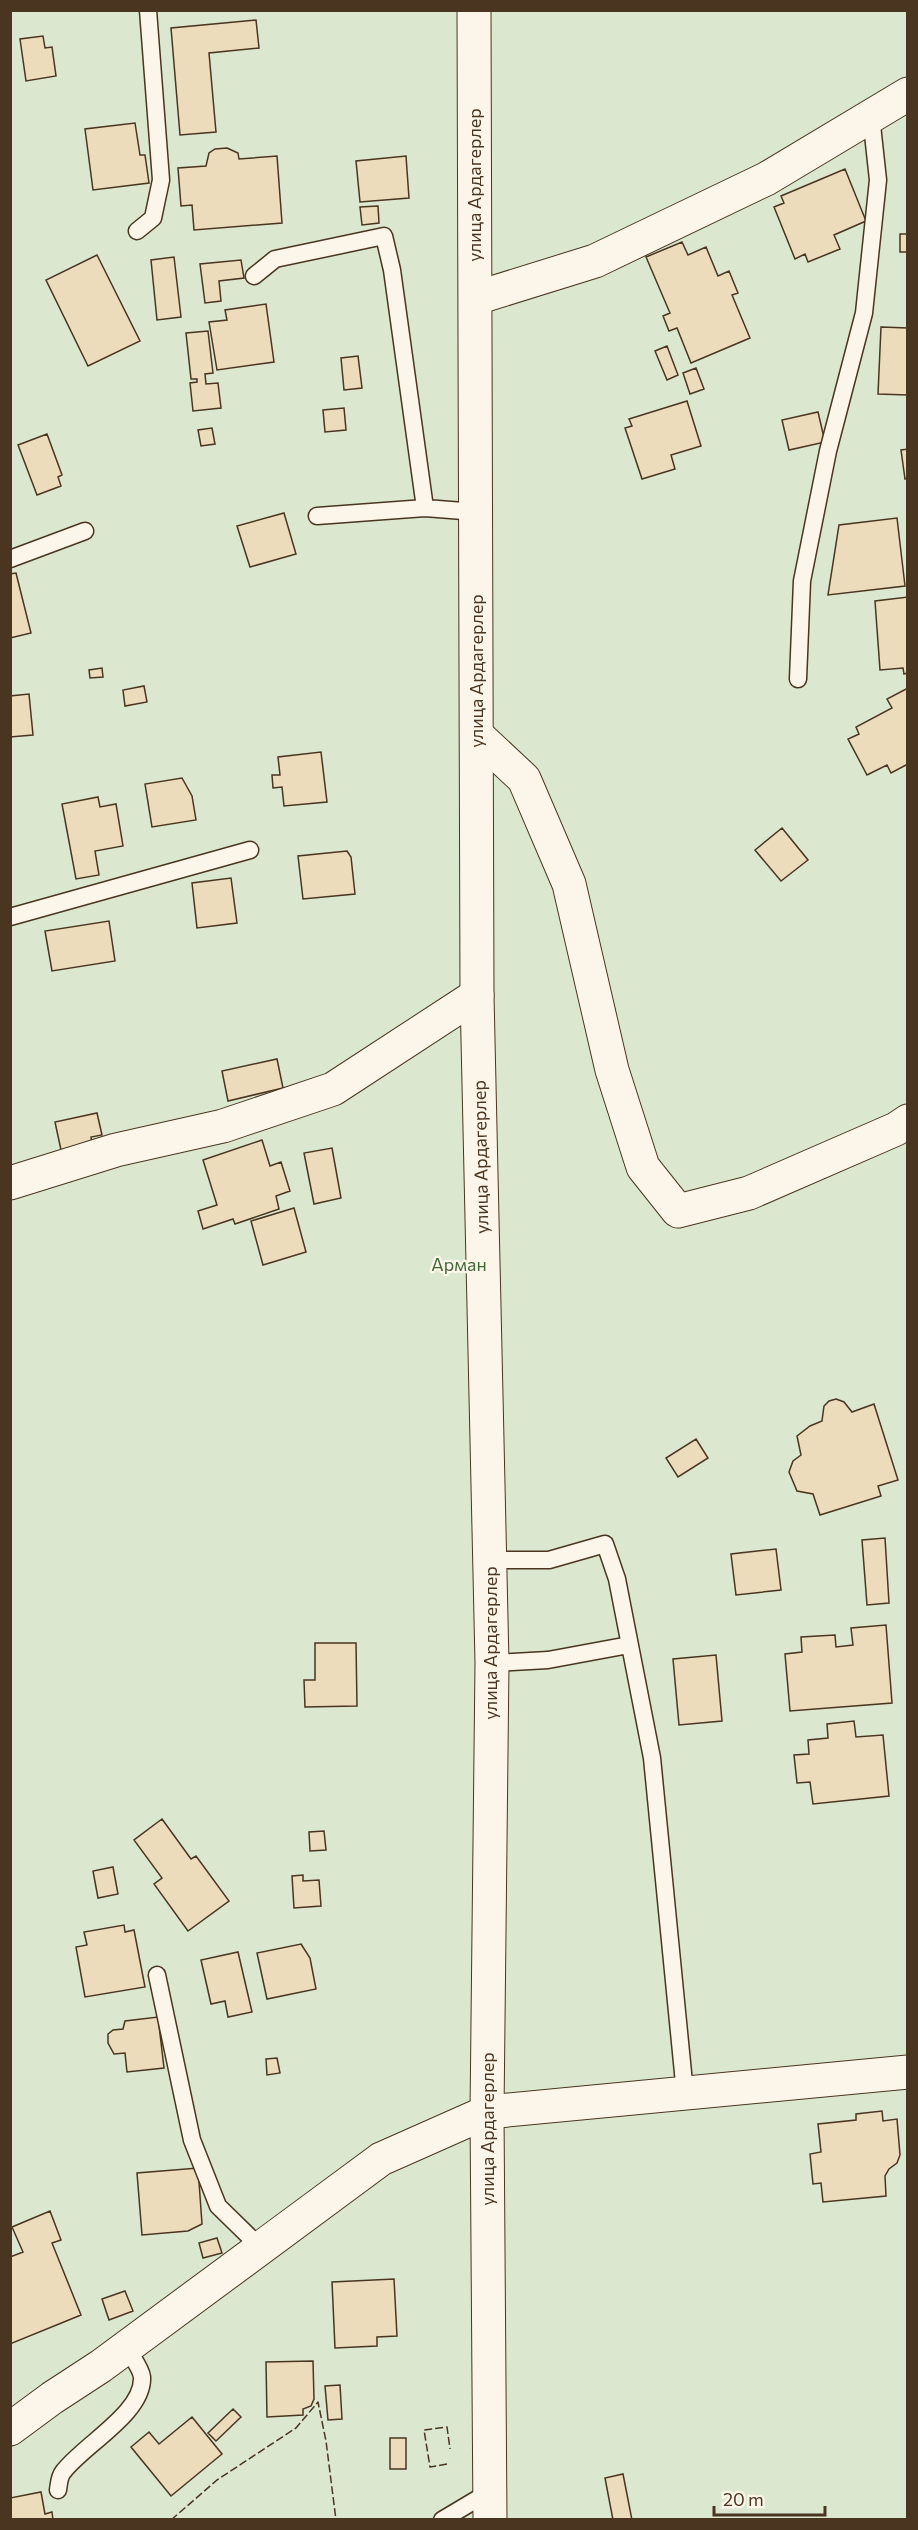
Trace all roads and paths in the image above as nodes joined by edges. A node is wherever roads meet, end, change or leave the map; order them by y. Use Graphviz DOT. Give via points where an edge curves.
graph roads {
  1 [pos="148,10"];
  2 [pos="474,10"];
  3 [pos="908,94"];
  4 [pos="871,116"];
  5 [pos="137,231"];
  6 [pos="254,276"];
  7 [pos="476,298"];
  8 [pos="425,508"];
  9 [pos="476,512"];
  10 [pos="317,516"];
  11 [pos="86,531"];
  12 [pos="10,559"];
  13 [pos="798,679"];
  14 [pos="477,735"];
  15 [pos="250,850"];
  16 [pos="10,917"];
  17 [pos="477,995"];
  18 [pos="908,1121"];
  19 [pos="10,1183"];
  20 [pos="490,1560"];
  21 [pos="629,1645"];
  22 [pos="492,1663"];
  23 [pos="157,1975"];
  24 [pos="908,2072"];
  25 [pos="685,2093"];
  26 [pos="487,2112"];
  27 [pos="262,2249"];
  28 [pos="127,2348"];
  29 [pos="10,2429"];
  30 [pos="58,2490"];
  31 [pos="489,2506"];
  32 [pos="442,2520"];
  1 -- 5 [label="lane" via="161,180 153,218"];
  2 -- 7 [label="street, улица Ардагерлер"];
  3 -- 4 [label="street"];
  4 -- 7 [label="street" via="766,179 595,261"];
  4 -- 13 [label="lane" via="878,180 864,313 828,451 802,581"];
  6 -- 8 [label="lane" via="275,259 384,236"];
  7 -- 9 [label="street, улица Ардагерлер"];
  8 -- 9 [label="lane"];
  8 -- 10 [label="lane"];
  9 -- 14 [label="street, улица Ардагерлер"];
  11 -- 12 [label="lane"];
  14 -- 17 [label="street, улица Ардагерлер"];
  14 -- 18 [label="street" via="524,779 569,884 612,1070 643,1167 678,1211 749,1193"];
  15 -- 16 [label="lane"];
  17 -- 19 [label="street" via="333,1089 223,1126 116,1150"];
  17 -- 20 [label="street, улица Ардагерлер"];
  20 -- 21 [label="lane" via="549,1560 604,1544 617,1579"];
  20 -- 22 [label="street, улица Ардагерлер"];
  21 -- 22 [label="lane" via="548,1660"];
  21 -- 25 [label="lane" via="652,1758"];
  22 -- 26 [label="street, улица Ардагерлер"];
  23 -- 27 [label="lane" via="192,2140 218,2206"];
  24 -- 25 [label="street"];
  25 -- 26 [label="street"];
  26 -- 27 [label="street" via="381,2159"];
  26 -- 31 [label="street, улица Ардагерлер"];
  27 -- 28 [label="street"];
  28 -- 29 [label="street"];
  28 -- 30 [label="lane" via="142,2376 138,2397 61,2474"];
  31 -- 32 [label="lane"];
}
